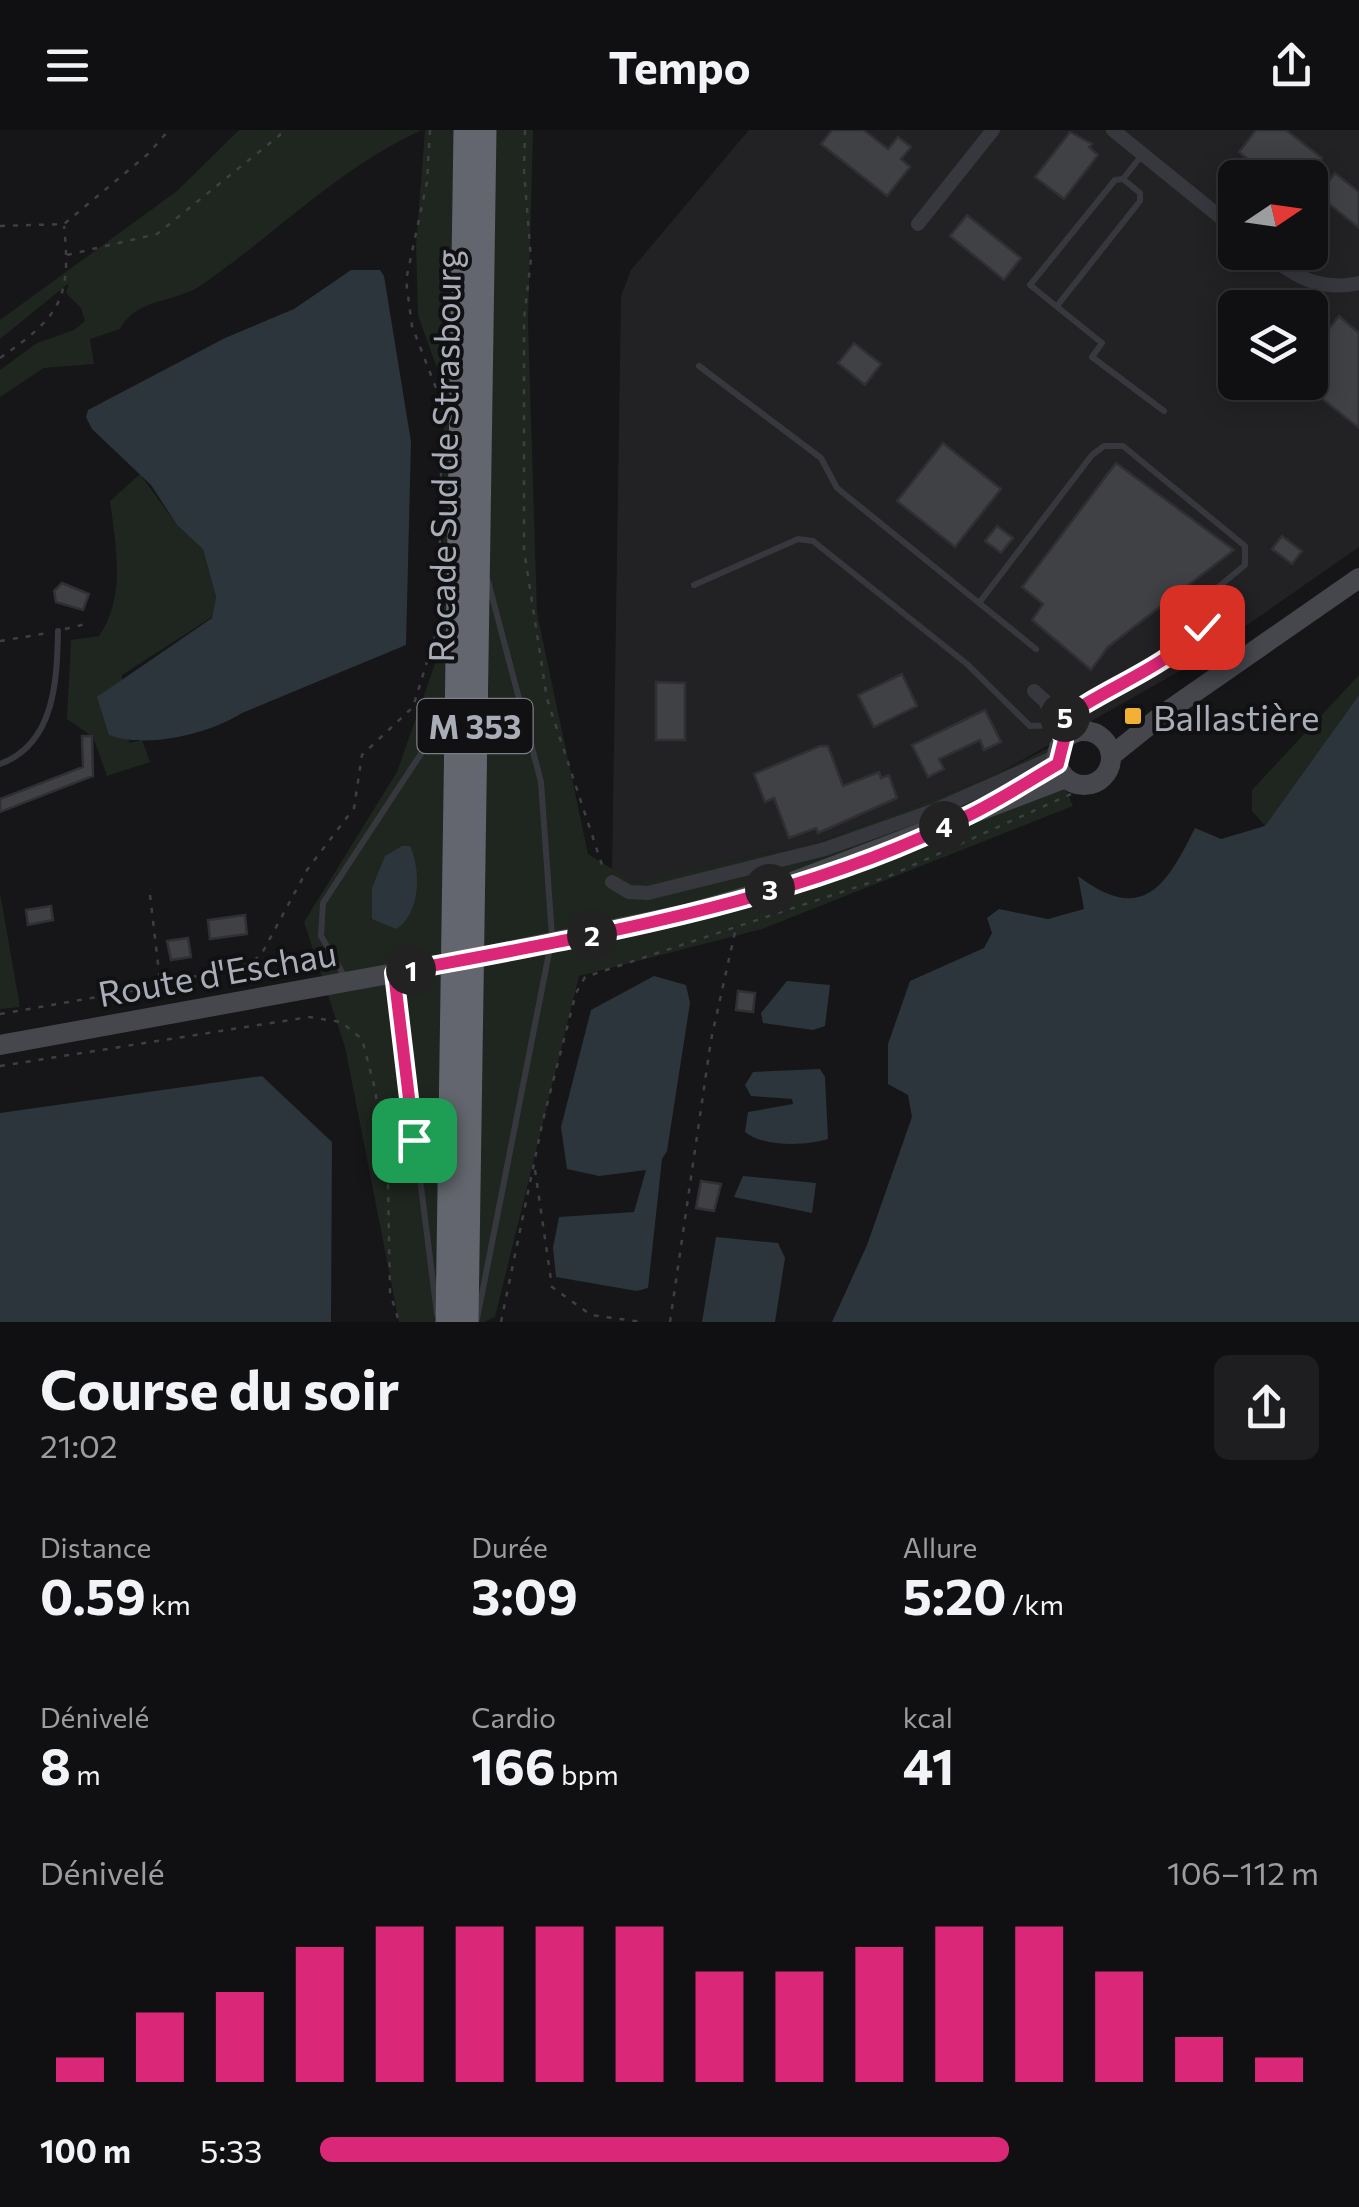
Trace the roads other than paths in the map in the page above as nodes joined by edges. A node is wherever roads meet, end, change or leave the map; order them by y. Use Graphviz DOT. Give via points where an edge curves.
graph roads {
  1 [pos="466,130"];
  2 [pos="484,130"];
  3 [pos="993,130"];
  4 [pos="1113,130"];
  5 [pos="1142,154"];
  6 [pos="1124,180"];
  7 [pos="1218,215"];
  8 [pos="918,224"];
  9 [pos="1292,270"];
  10 [pos="1359,283"];
  11 [pos="1057,306"];
  12 [pos="698,366"];
  13 [pos="1164,411"];
  14 [pos="478,541"];
  15 [pos="1359,578"];
  16 [pos="694,585"];
  17 [pos="979,603"];
  18 [pos="58,631"];
  19 [pos="1036,649"];
  20 [pos="458,656"];
  21 [pos="1034,691"];
  22 [pos="1107,748"];
  23 [pos="1063,758"];
  24 [pos="0,764"];
  25 [pos="612,882"];
  26 [pos="551,944"];
  27 [pos="394,973"];
  28 [pos="347,981"];
  29 [pos="0,1045"];
  30 [pos="439,1322"];
  31 [pos="448,1322"];
  32 [pos="466,1322"];
  33 [pos="477,1322"];
  1 -- 20 [label="highway, Rocade Sud de Strasbourg / M 353"];
  2 -- 14 [label="highway, Rocade Sud de Strasbourg / M 353"];
  3 -- 8 [label="street"];
  4 -- 5 [label="street"];
  5 -- 6 [label="lane"];
  5 -- 7 [label="street"];
  6 -- 11 [label="lane" via="1140,201"];
  6 -- 11 [label="lane" via="1115,180 1030,285"];
  9 -- 10 [label="street" via="1313,284"];
  11 -- 13 [label="lane" via="1102,343 1092,357"];
  12 -- 17 [label="lane" via="821,458 837,488"];
  14 -- 26 [label="lane" via="542,782"];
  14 -- 32 [label="highway, Rocade Sud de Strasbourg / M 353"];
  15 -- 22 [label="main road" via="1294,628"];
  16 -- 23 [label="lane" via="798,539 812,541 967,664"];
  17 -- 19 [label="lane"];
  17 -- 23 [label="lane" via="1104,446 1122,446 1245,546 1245,564 1211,593 1202,627 1186,646 1087,699"];
  18 -- 24 [label="lane" via="56,683 42,727 19,755"];
  20 -- 28 [label="lane" via="451,693 426,746 323,902 320,936"];
  20 -- 31 [label="highway, Rocade Sud de Strasbourg / M 353"];
  21 -- 23 [label="street"];
  22 -- 23 [label="main road" via="1079,732"];
  22 -- 23 [label="main road, Route d'Eschau" via="1100,780"];
  23 -- 25 [label="street" via="795,858 648,892 629,892"];
  23 -- 26 [label="main road, Route d'Eschau" via="964,818 776,888"];
  26 -- 27 [label="main road, Route d'Eschau, bridge"];
  26 -- 33 [label="lane"];
  27 -- 28 [label="main road, Route d'Eschau"];
  27 -- 30 [label="lane"];
  28 -- 29 [label="main road, Route d'Eschau"];
}
